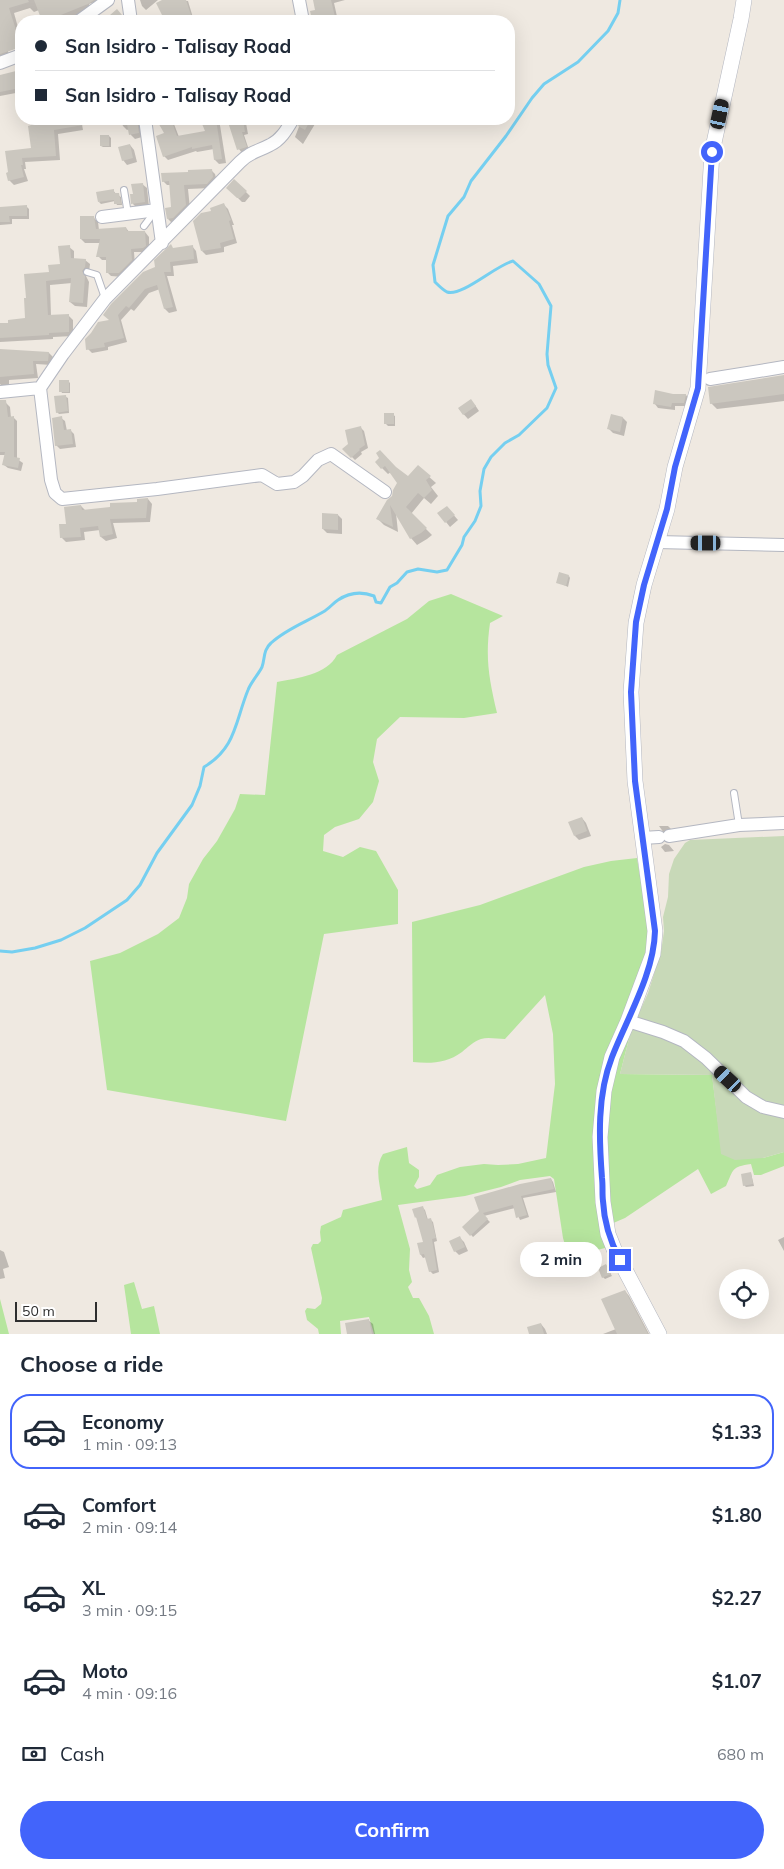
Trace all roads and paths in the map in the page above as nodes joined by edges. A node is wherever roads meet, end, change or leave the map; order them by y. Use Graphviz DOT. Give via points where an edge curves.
graph roads {
  1 [pos="108,0"];
  2 [pos="128,0"];
  3 [pos="299,0"];
  4 [pos="744,0"];
  5 [pos="87,15"];
  6 [pos="130,15"];
  7 [pos="302,15"];
  8 [pos="15,57"];
  9 [pos="0,63"];
  10 [pos="146,125"];
  11 [pos="289,125"];
  12 [pos="124,190"];
  13 [pos="155,210"];
  14 [pos="128,214"];
  15 [pos="102,217"];
  16 [pos="144,226"];
  17 [pos="162,243"];
  18 [pos="87,272"];
  19 [pos="105,299"];
  20 [pos="784,367"];
  21 [pos="710,379"];
  22 [pos="40,388"];
  23 [pos="0,392"];
  24 [pos="385,492"];
  25 [pos="657,542"];
  26 [pos="784,546"];
  27 [pos="734,793"];
  28 [pos="784,823"];
  29 [pos="739,825"];
  30 [pos="642,838"];
  31 [pos="628,1021"];
  32 [pos="784,1112"];
  33 [pos="659,1334"];
  1 -- 5 [label="street"];
  2 -- 6 [label="street"];
  3 -- 7 [label="street"];
  4 -- 25 [label="street" via="712,152 699,382"];
  8 -- 9 [label="street"];
  10 -- 13 [label="street"];
  11 -- 17 [label="street" via="271,145 250,153"];
  12 -- 14 [label="lane"];
  13 -- 14 [label="street"];
  13 -- 16 [label="lane"];
  13 -- 17 [label="street"];
  14 -- 15 [label="street"];
  17 -- 19 [label="street"];
  18 -- 19 [label="lane" via="97,275"];
  19 -- 22 [label="street"];
  20 -- 21 [label="street"];
  22 -- 23 [label="street"];
  22 -- 24 [label="street" via="51,480 55,493 62,498 262,475 276,484 294,482 318,460 331,454"];
  25 -- 26 [label="street"];
  25 -- 30 [label="street" via="637,613 631,692 635,781"];
  27 -- 29 [label="lane"];
  28 -- 29 [label="street"];
  29 -- 30 [label="street"];
  30 -- 31 [label="street" via="655,942"];
  31 -- 32 [label="street" via="684,1041 746,1097"];
  31 -- 33 [label="street" via="605,1080 600,1137 603,1202 614,1249"];
}
